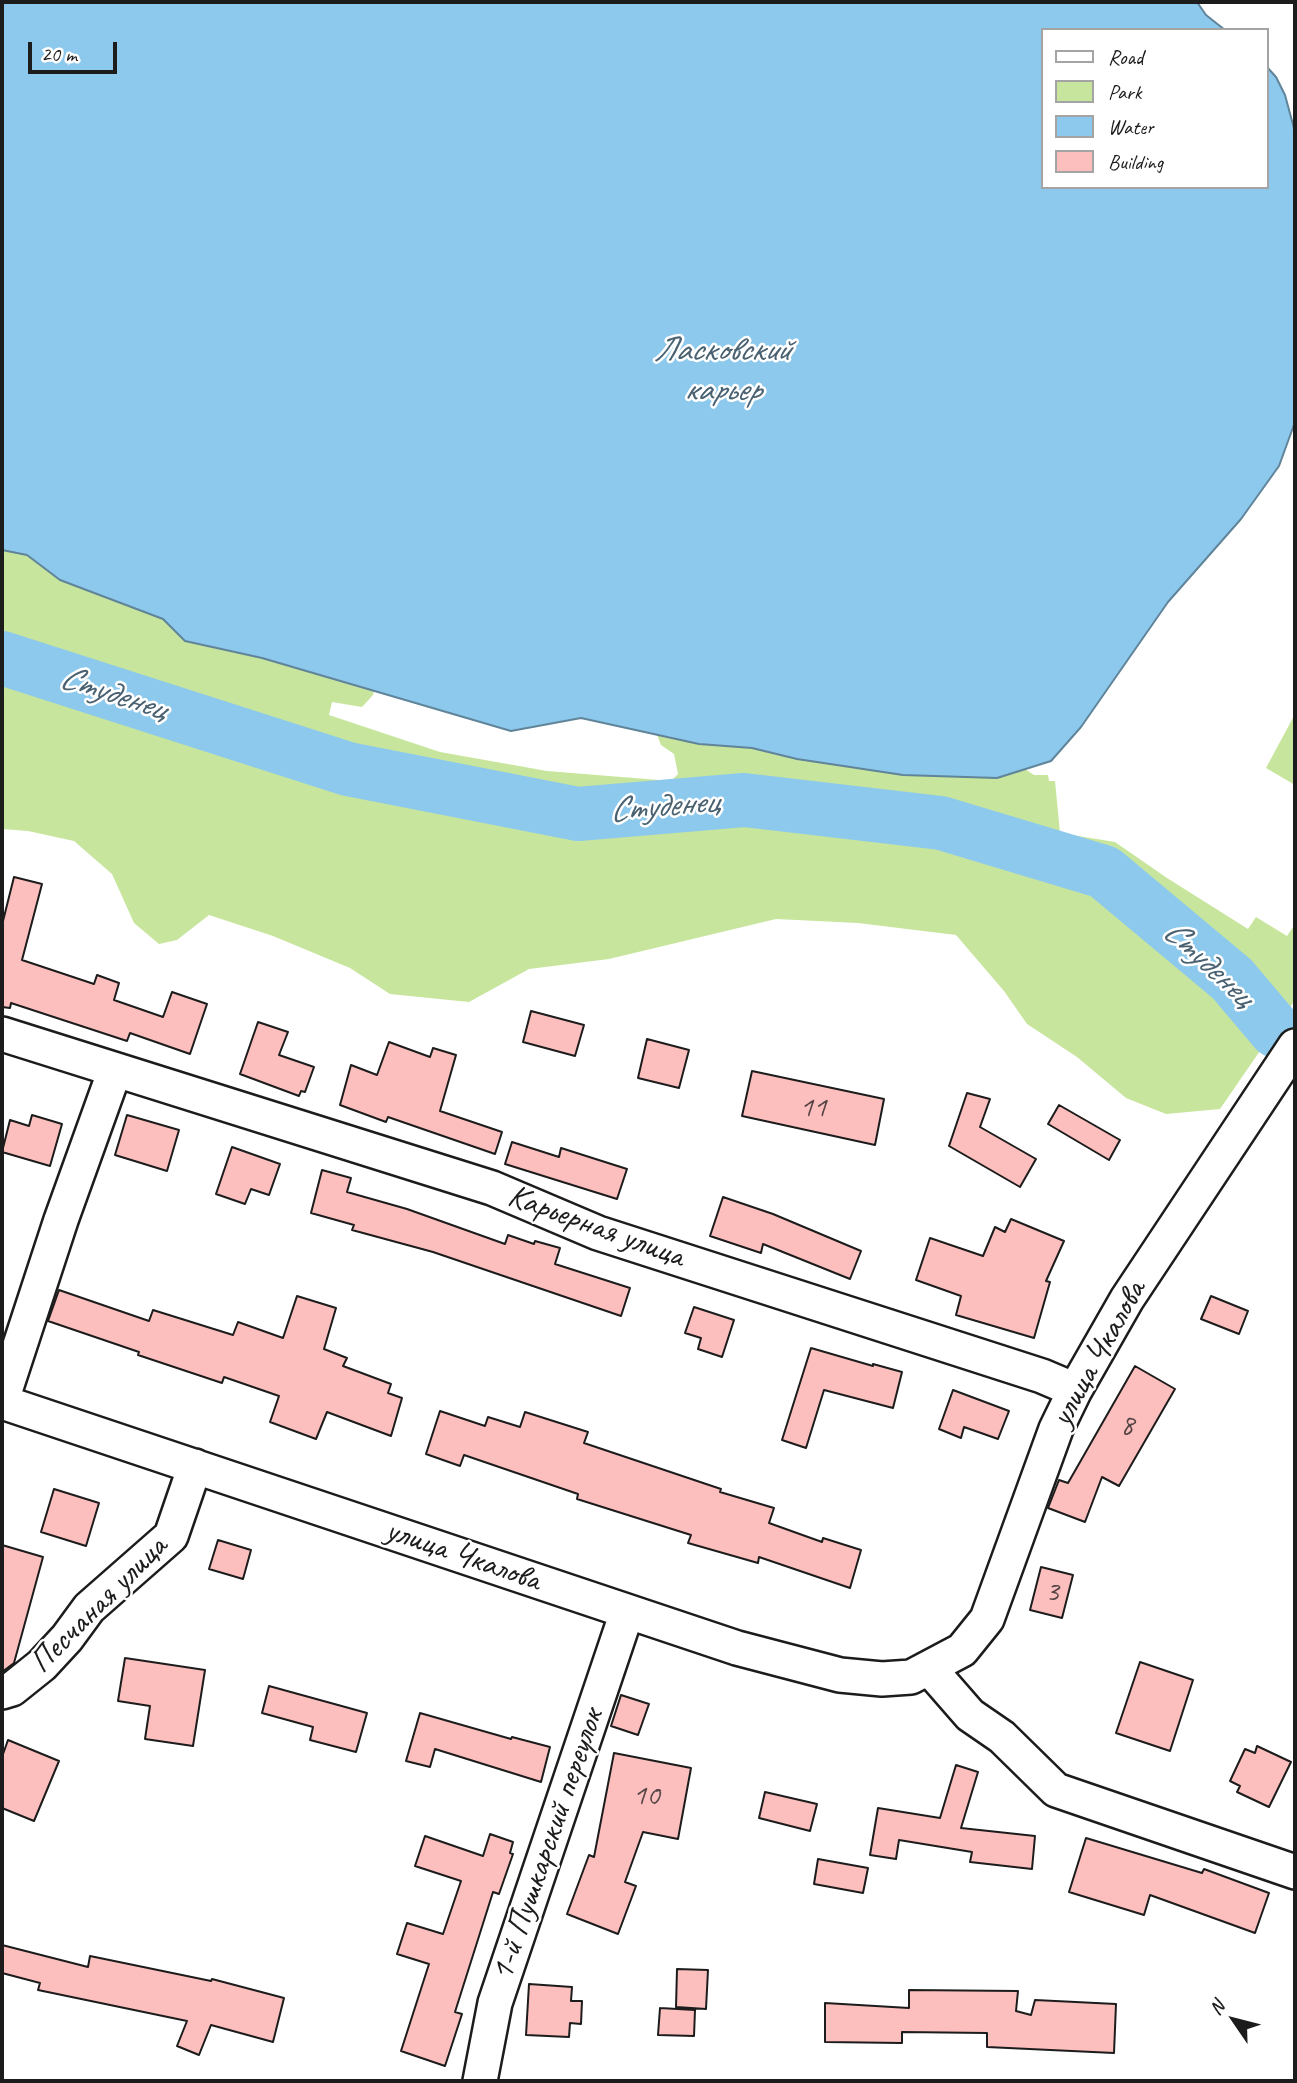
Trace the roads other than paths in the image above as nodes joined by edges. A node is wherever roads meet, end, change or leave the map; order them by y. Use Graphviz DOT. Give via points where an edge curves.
graph roads {
  1 [pos="2,1034"];
  2 [pos="1295,1046"];
  3 [pos="115,1070"];
  4 [pos="1075,1390"];
  5 [pos="2,1401"];
  6 [pos="195,1466"];
  7 [pos="627,1612"];
  8 [pos="929,1668"];
  9 [pos="2,1692"];
  10 [pos="1295,1872"];
  11 [pos="480,2081"];
  1 -- 3 [label="street, Карьерная улица"];
  2 -- 4 [label="street, улица Чкалова" via="1127,1299"];
  3 -- 4 [label="street, Карьерная улица" via="492,1188 598,1233"];
  3 -- 5 [label="street"];
  4 -- 8 [label="street, улица Чкалова" via="1051,1440 986,1619 962,1650"];
  5 -- 6 [label="street, улица Чкалова"];
  6 -- 7 [label="street, улица Чкалова"];
  6 -- 9 [label="street, Песчаная улица" via="171,1536 89,1608 42,1665"];
  7 -- 8 [label="street, улица Чкалова" via="748,1652 840,1675 911,1677"];
  7 -- 11 [label="street, 1-й Пушкарский переулок" via="495,2003"];
  8 -- 10 [label="street" via="970,1715 1002,1738 1056,1790"];
}
